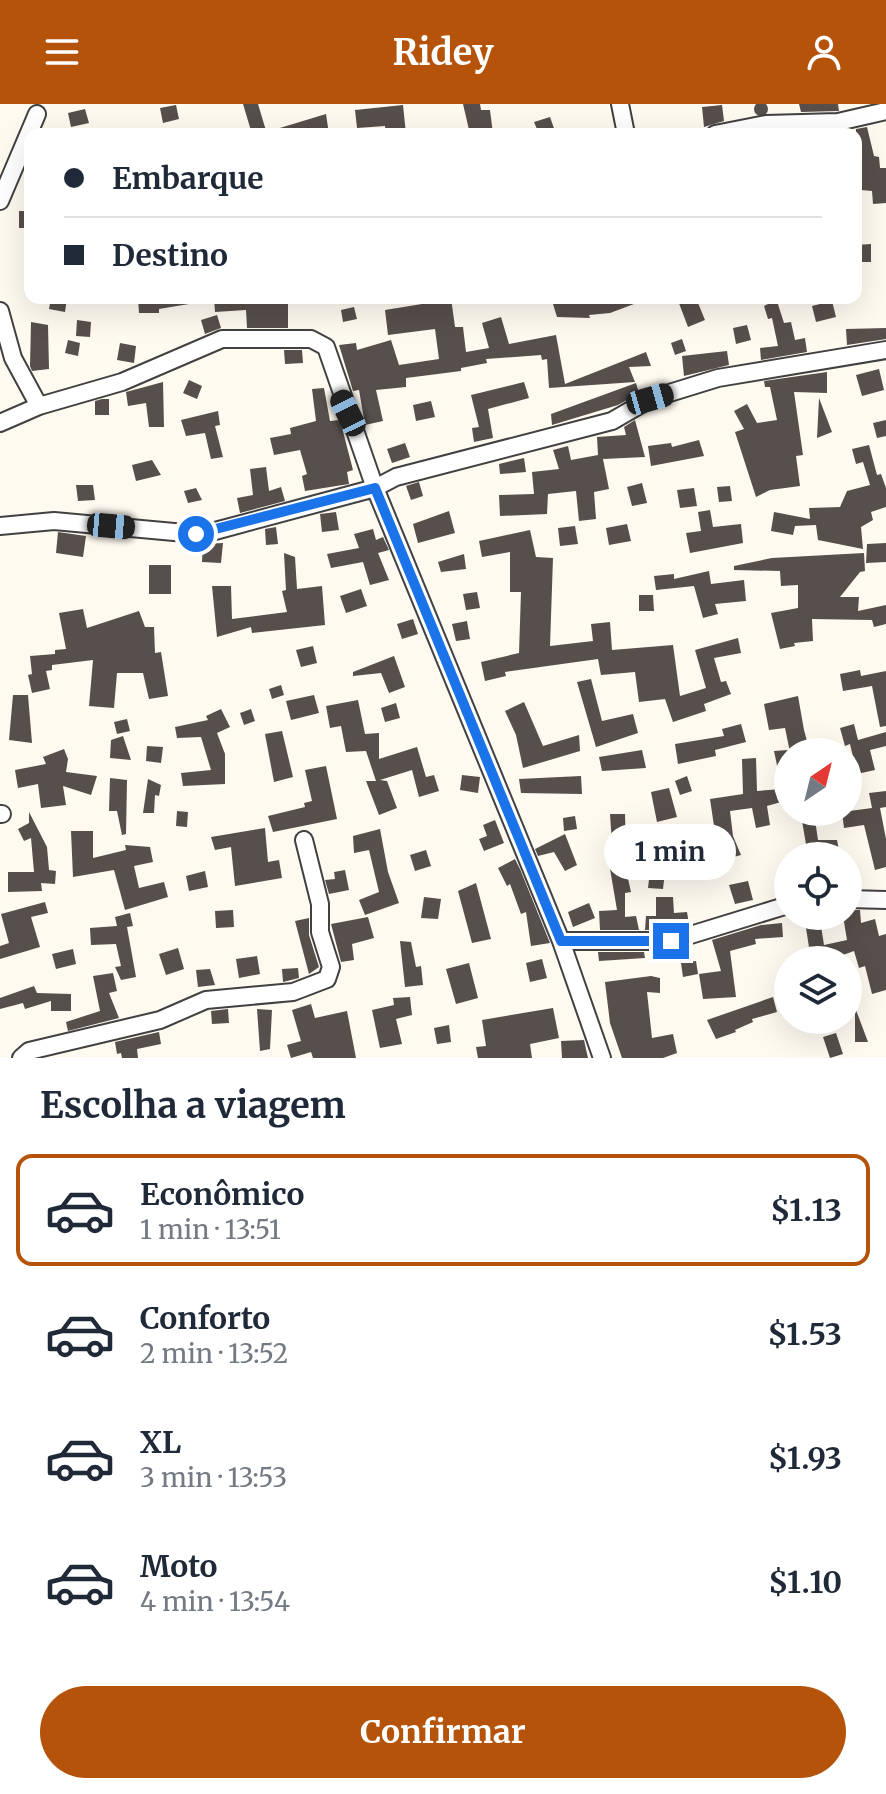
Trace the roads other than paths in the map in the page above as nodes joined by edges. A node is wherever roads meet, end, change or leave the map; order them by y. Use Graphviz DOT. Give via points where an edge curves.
graph roads {
  1 [pos="620,104"];
  2 [pos="886,111"];
  3 [pos="37,114"];
  4 [pos="31,128"];
  5 [pos="625,128"];
  6 [pos="746,128"];
  7 [pos="24,145"];
  8 [pos="0,201"];
  9 [pos="0,311"];
  10 [pos="886,350"];
  11 [pos="39,406"];
  12 [pos="0,423"];
  13 [pos="375,488"];
  14 [pos="0,526"];
  15 [pos="304,840"];
  16 [pos="862,899"];
  17 [pos="886,900"];
  18 [pos="774,909"];
  19 [pos="561,941"];
  20 [pos="21,1058"];
  21 [pos="602,1058"];
  1 -- 5 [label="street"];
  2 -- 6 [label="street" via="838,122"];
  3 -- 4 [label="street"];
  7 -- 8 [label="street"];
  9 -- 11 [label="street" via="13,358"];
  10 -- 13 [label="street" via="718,378 650,399 612,421 396,477"];
  11 -- 12 [label="street"];
  11 -- 13 [label="street" via="122,382 222,339 311,339 326,347"];
  13 -- 14 [label="street" via="196,534 54,521"];
  13 -- 19 [label="street"];
  15 -- 20 [label="street" via="331,967 327,979 293,992 206,1000 160,1020 29,1051"];
  16 -- 17 [label="street"];
  18 -- 19 [label="street" via="671,941"];
  19 -- 21 [label="street"];
}
